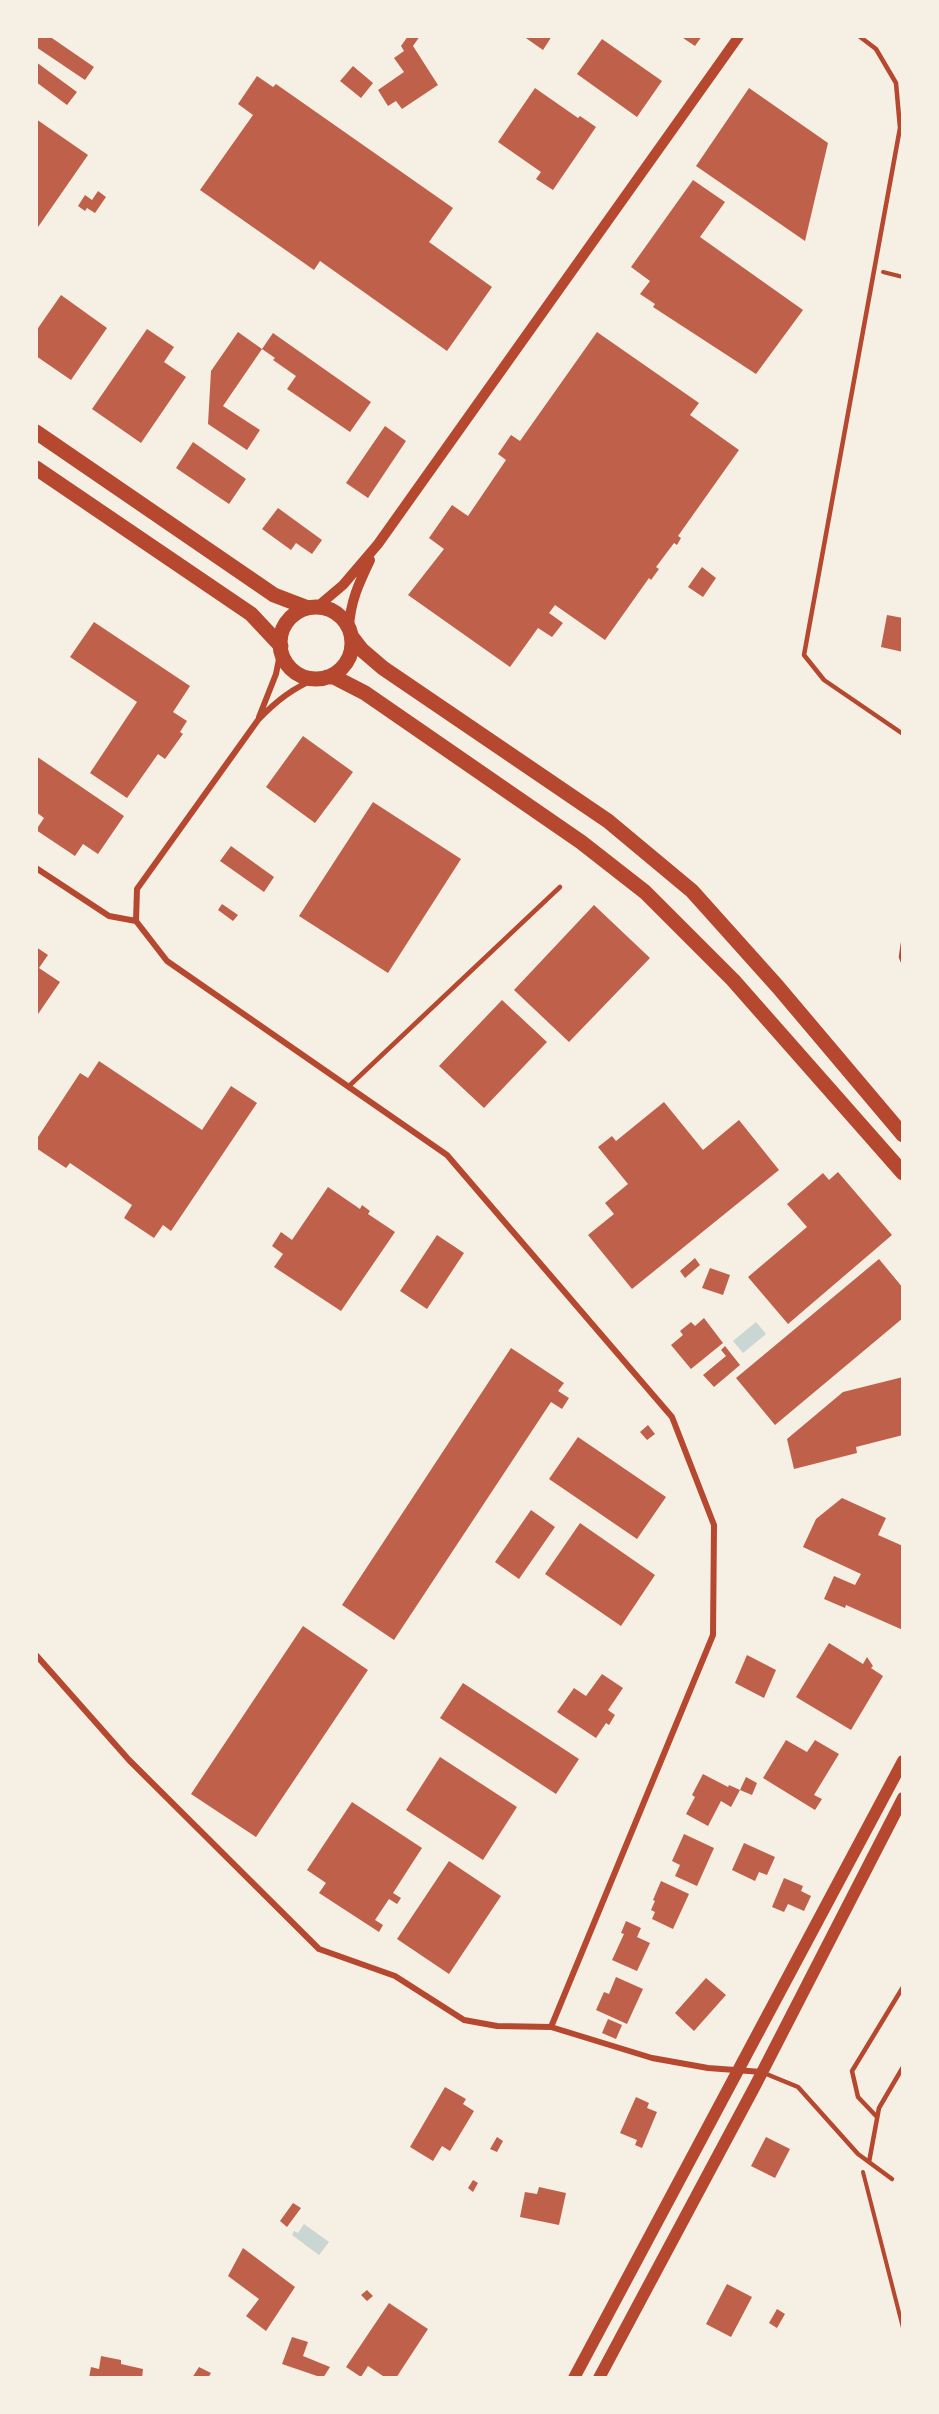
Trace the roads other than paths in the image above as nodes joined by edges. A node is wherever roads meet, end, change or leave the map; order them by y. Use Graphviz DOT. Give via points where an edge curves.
graph roads {
  1 [pos="739,36"];
  2 [pos="859,36"];
  3 [pos="36,432"];
  4 [pos="36,468"];
  5 [pos="378,544"];
  6 [pos="313,607"];
  7 [pos="350,633"];
  8 [pos="281,647"];
  9 [pos="322,677"];
  10 [pos="258,720"];
  11 [pos="903,734"];
  12 [pos="36,868"];
  13 [pos="560,887"];
  14 [pos="135,921"];
  15 [pos="903,943"];
  16 [pos="903,962"];
  17 [pos="348,1086"];
  18 [pos="903,1135"];
  19 [pos="903,1173"];
  20 [pos="36,1655"];
  21 [pos="903,1761"];
  22 [pos="903,1798"];
  23 [pos="903,1987"];
  24 [pos="551,2028"];
  25 [pos="903,2067"];
  26 [pos="737,2071"];
  27 [pos="762,2072"];
  28 [pos="877,2117"];
  29 [pos="869,2162"];
  30 [pos="892,2178"];
  31 [pos="574,2378"];
  32 [pos="599,2378"];
  1 -- 5 [label="street"];
  2 -- 11 [label="lane" via="876,49 896,83 900,128 804,655 824,680"];
  3 -- 6 [label="main road" via="274,595"];
  4 -- 8 [label="main road" via="251,614"];
  5 -- 6 [label="street" via="343,585"];
  5 -- 7 [label="street" via="355,591"];
  6 -- 7 [label="main road" via="336,613"];
  6 -- 8 [label="main road" via="290,618 281,636"];
  7 -- 9 [label="main road" via="347,662 339,671"];
  7 -- 18 [label="main road" via="383,668 608,821 693,891"];
  8 -- 9 [label="main road" via="285,661 294,670 305,677"];
  8 -- 10 [label="street" via="276,674"];
  9 -- 10 [label="street" via="278,699"];
  9 -- 19 [label="main road" via="334,677 365,693 581,842 645,892 733,980"];
  10 -- 14 [label="street" via="137,889"];
  12 -- 14 [label="street" via="109,916"];
  13 -- 17 [label="lane"];
  14 -- 17 [label="street" via="167,961"];
  15 -- 16 [label="lane"];
  17 -- 24 [label="street" via="447,1155 672,1417 714,1525 713,1635"];
  20 -- 24 [label="street" via="129,1760 319,1949 395,1976 464,2020"];
  21 -- 26 [label="main road"];
  22 -- 27 [label="main road"];
  23 -- 28 [label="lane" via="852,2071 858,2097"];
  24 -- 26 [label="street" via="652,2058"];
  25 -- 28 [label="lane"];
  26 -- 27 [label="street"];
  26 -- 31 [label="main road"];
  27 -- 29 [label="lane" via="798,2087"];
  27 -- 32 [label="main road"];
  28 -- 29 [label="lane"];
  29 -- 30 [label="lane"];
}
